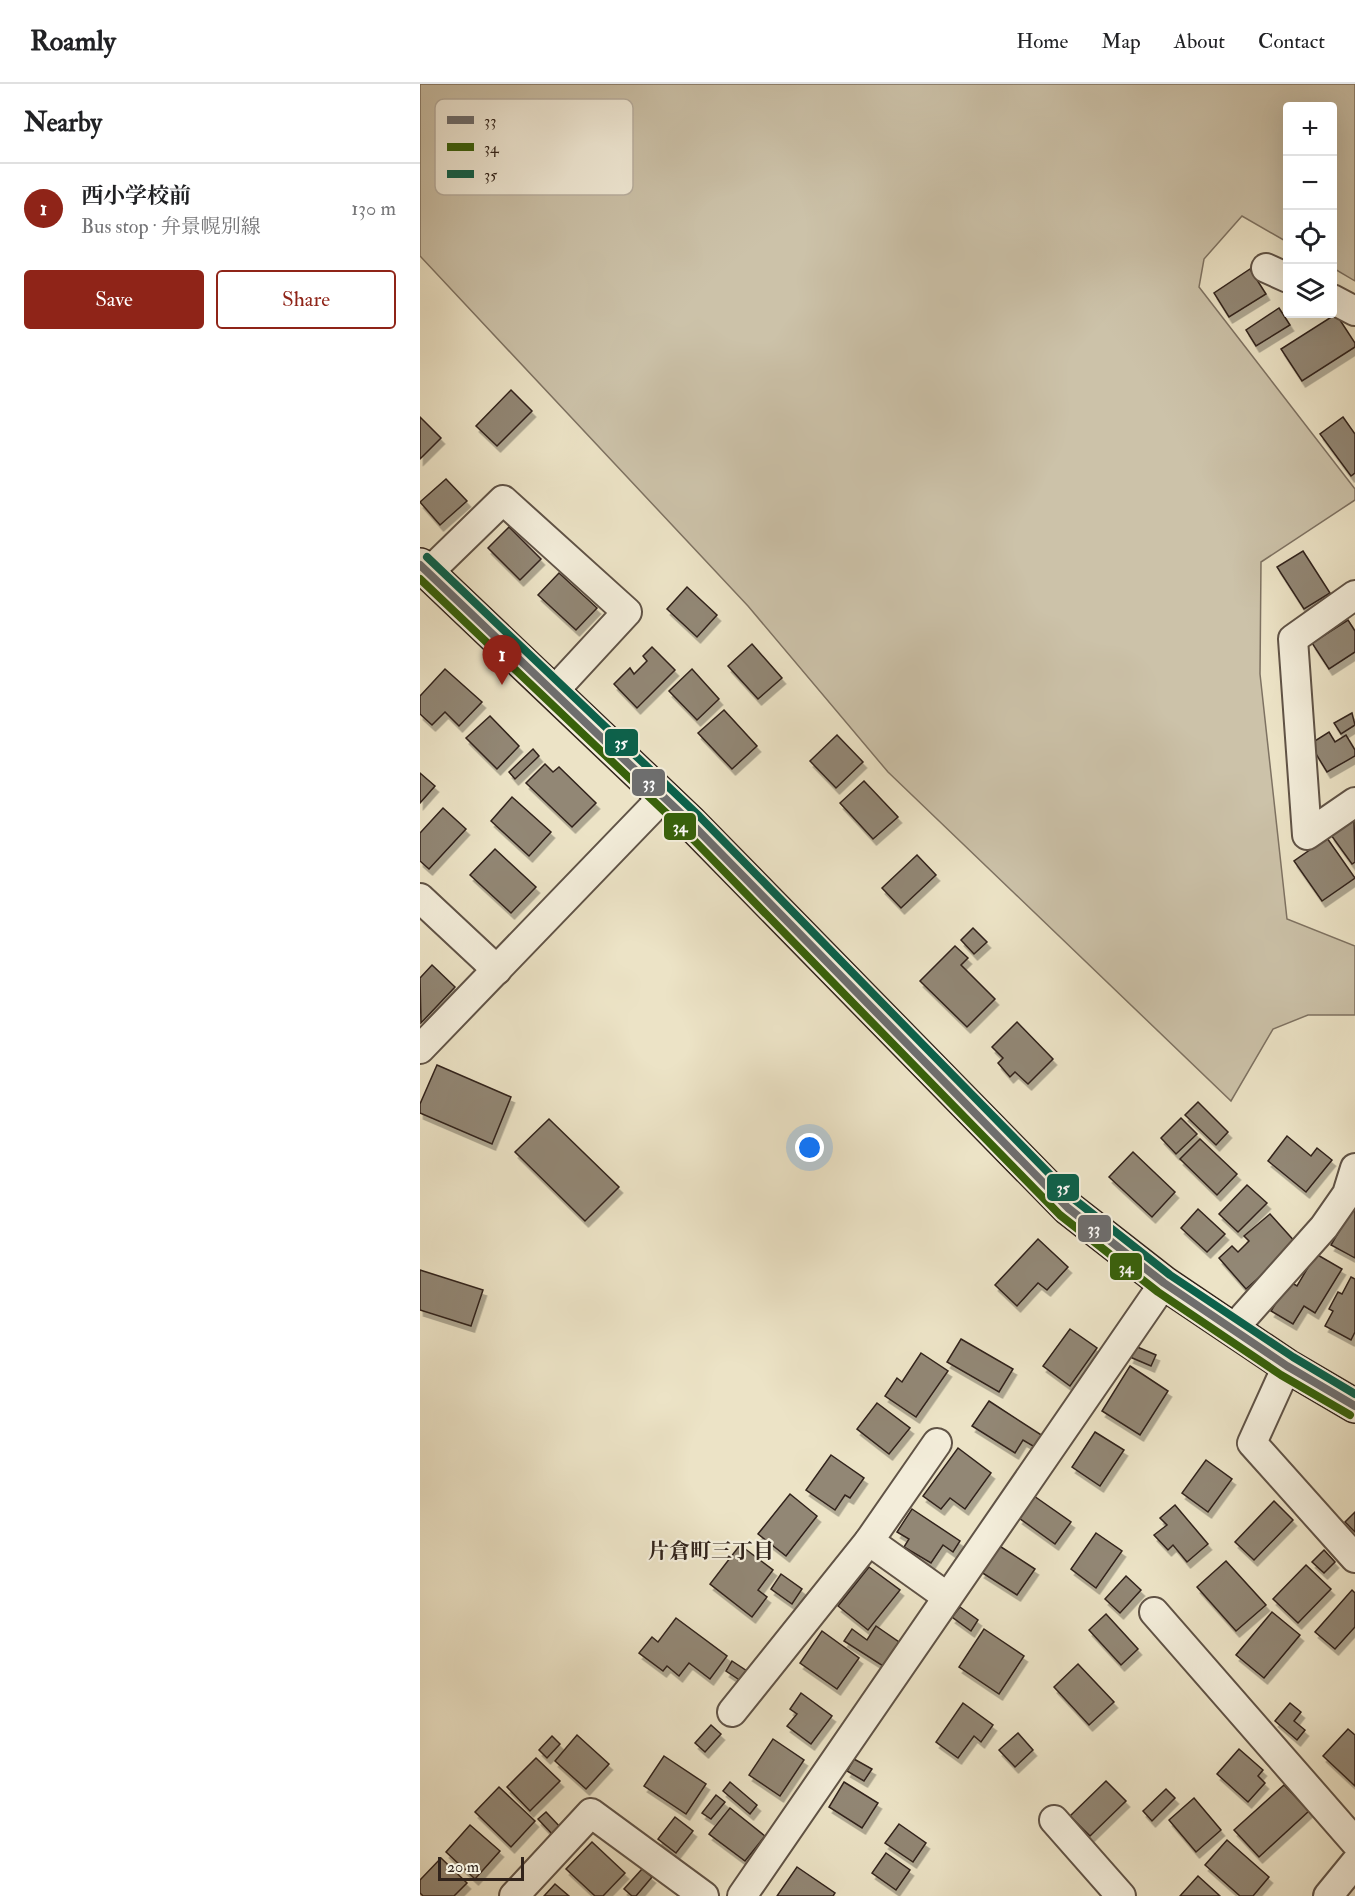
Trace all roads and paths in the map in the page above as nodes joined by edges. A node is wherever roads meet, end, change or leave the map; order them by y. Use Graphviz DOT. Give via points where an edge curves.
graph roads {
  1 [pos="1337,302"];
  2 [pos="1355,311"];
  3 [pos="424,569"];
  4 [pos="1355,595"];
  5 [pos="554,691"];
  6 [pos="662,798"];
  7 [pos="1355,801"];
  8 [pos="420,898"];
  9 [pos="497,970"];
  10 [pos="420,1049"];
  11 [pos="1355,1168"];
  12 [pos="1164,1283"];
  13 [pos="1233,1329"];
  14 [pos="1287,1366"];
  15 [pos="1355,1406"];
  16 [pos="937,1443"];
  17 [pos="869,1541"];
  18 [pos="1355,1558"];
  19 [pos="946,1596"];
  20 [pos="1154,1612"];
  21 [pos="732,1713"];
  22 [pos="1054,1820"];
  23 [pos="1355,1842"];
  24 [pos="1355,1863"];
  25 [pos="514,1896"];
  26 [pos="704,1896"];
  27 [pos="742,1896"];
  28 [pos="1121,1896"];
  29 [pos="1328,1896"];
  1 -- 2 [label="street"];
  3 -- 5 [label="main road"];
  3 -- 5 [label="street" via="503,500 627,612"];
  4 -- 7 [label="street" via="1293,639 1307,835"];
  5 -- 6 [label="main road"];
  6 -- 9 [label="street"];
  6 -- 12 [label="main road" via="810,942 1068,1208"];
  8 -- 9 [label="street"];
  9 -- 10 [label="street"];
  11 -- 13 [label="street" via="1347,1194 1324,1227"];
  12 -- 13 [label="main road"];
  12 -- 19 [label="street"];
  13 -- 14 [label="main road"];
  14 -- 15 [label="main road"];
  14 -- 18 [label="street" via="1252,1443"];
  16 -- 17 [label="street"];
  17 -- 19 [label="street"];
  17 -- 21 [label="street"];
  19 -- 27 [label="street"];
  20 -- 23 [label="street"];
  22 -- 28 [label="street"];
  24 -- 29 [label="street"];
  25 -- 26 [label="street" via="591,1813"];
}
